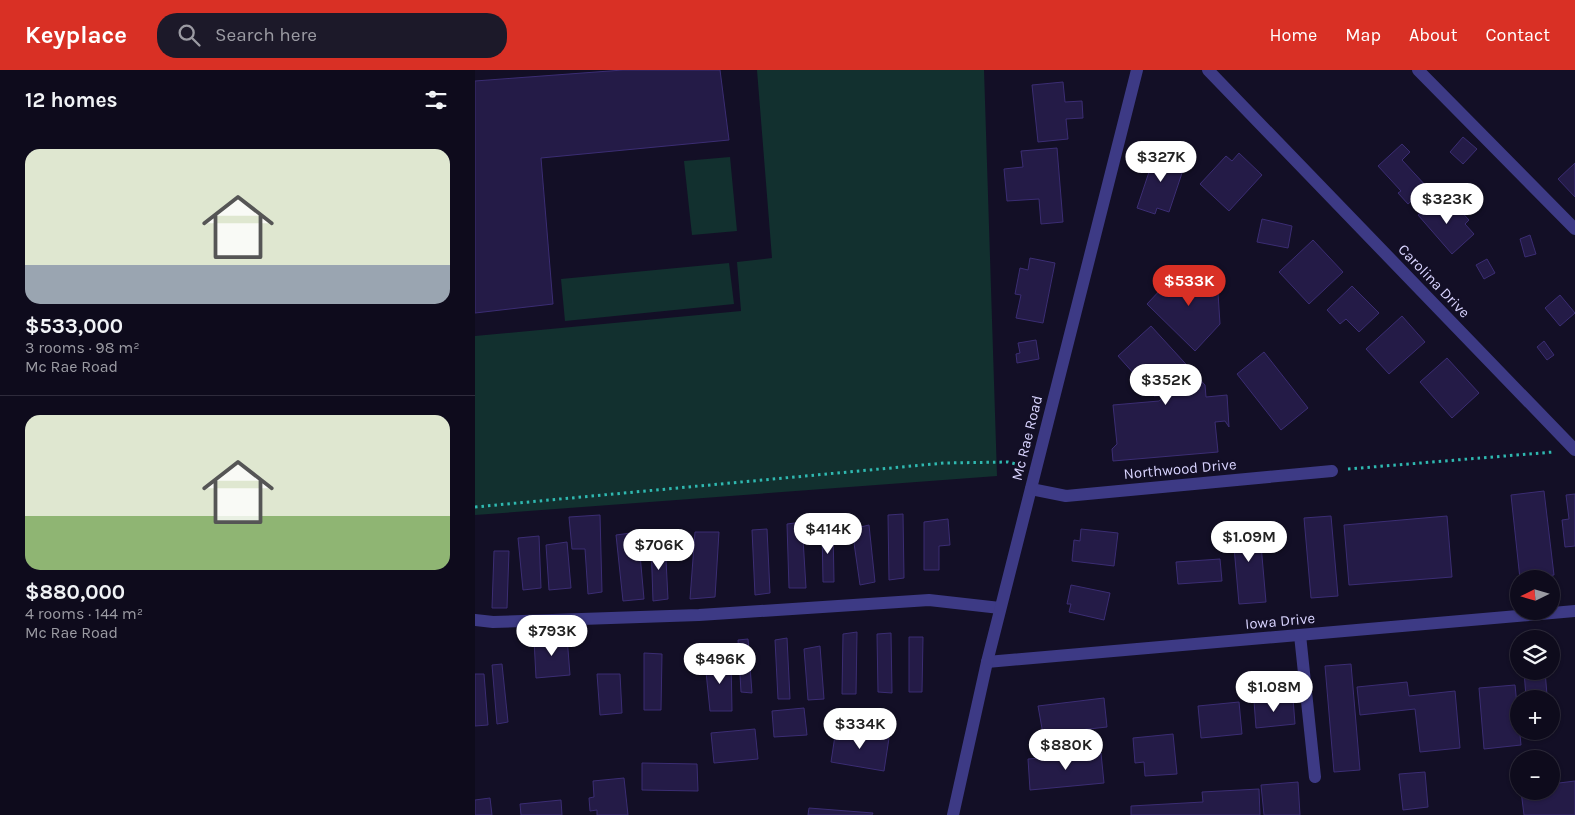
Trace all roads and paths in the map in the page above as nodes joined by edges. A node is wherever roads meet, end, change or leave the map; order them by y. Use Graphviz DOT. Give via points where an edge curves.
graph roads {
  1 [pos="1137,70"];
  2 [pos="1208,70"];
  3 [pos="1418,70"];
  4 [pos="1575,229"];
  5 [pos="1574,450"];
  6 [pos="1028,467"];
  7 [pos="1332,471"];
  8 [pos="1031,489"];
  9 [pos="475,507"];
  10 [pos="1000,608"];
  11 [pos="1575,611"];
  12 [pos="475,620"];
  13 [pos="1300,636"];
  14 [pos="987,662"];
  15 [pos="1315,777"];
  16 [pos="953,815"];
  1 -- 8 [label="street, Mc Rae Road"];
  2 -- 5 [label="street, Carolina Drive"];
  3 -- 4 [label="street"];
  5 -- 7 [label="path"];
  6 -- 9 [label="path" via="1008,462 944,463"];
  7 -- 8 [label="street, Northwood Drive" via="1066,496"];
  8 -- 10 [label="street, Mc Rae Road"];
  10 -- 12 [label="street" via="929,600 699,615"];
  10 -- 14 [label="street, Mc Rae Road"];
  11 -- 13 [label="street, Iowa Drive"];
  13 -- 14 [label="street, Iowa Drive"];
  13 -- 15 [label="street"];
  14 -- 16 [label="street, Mc Rae Road"];
}
